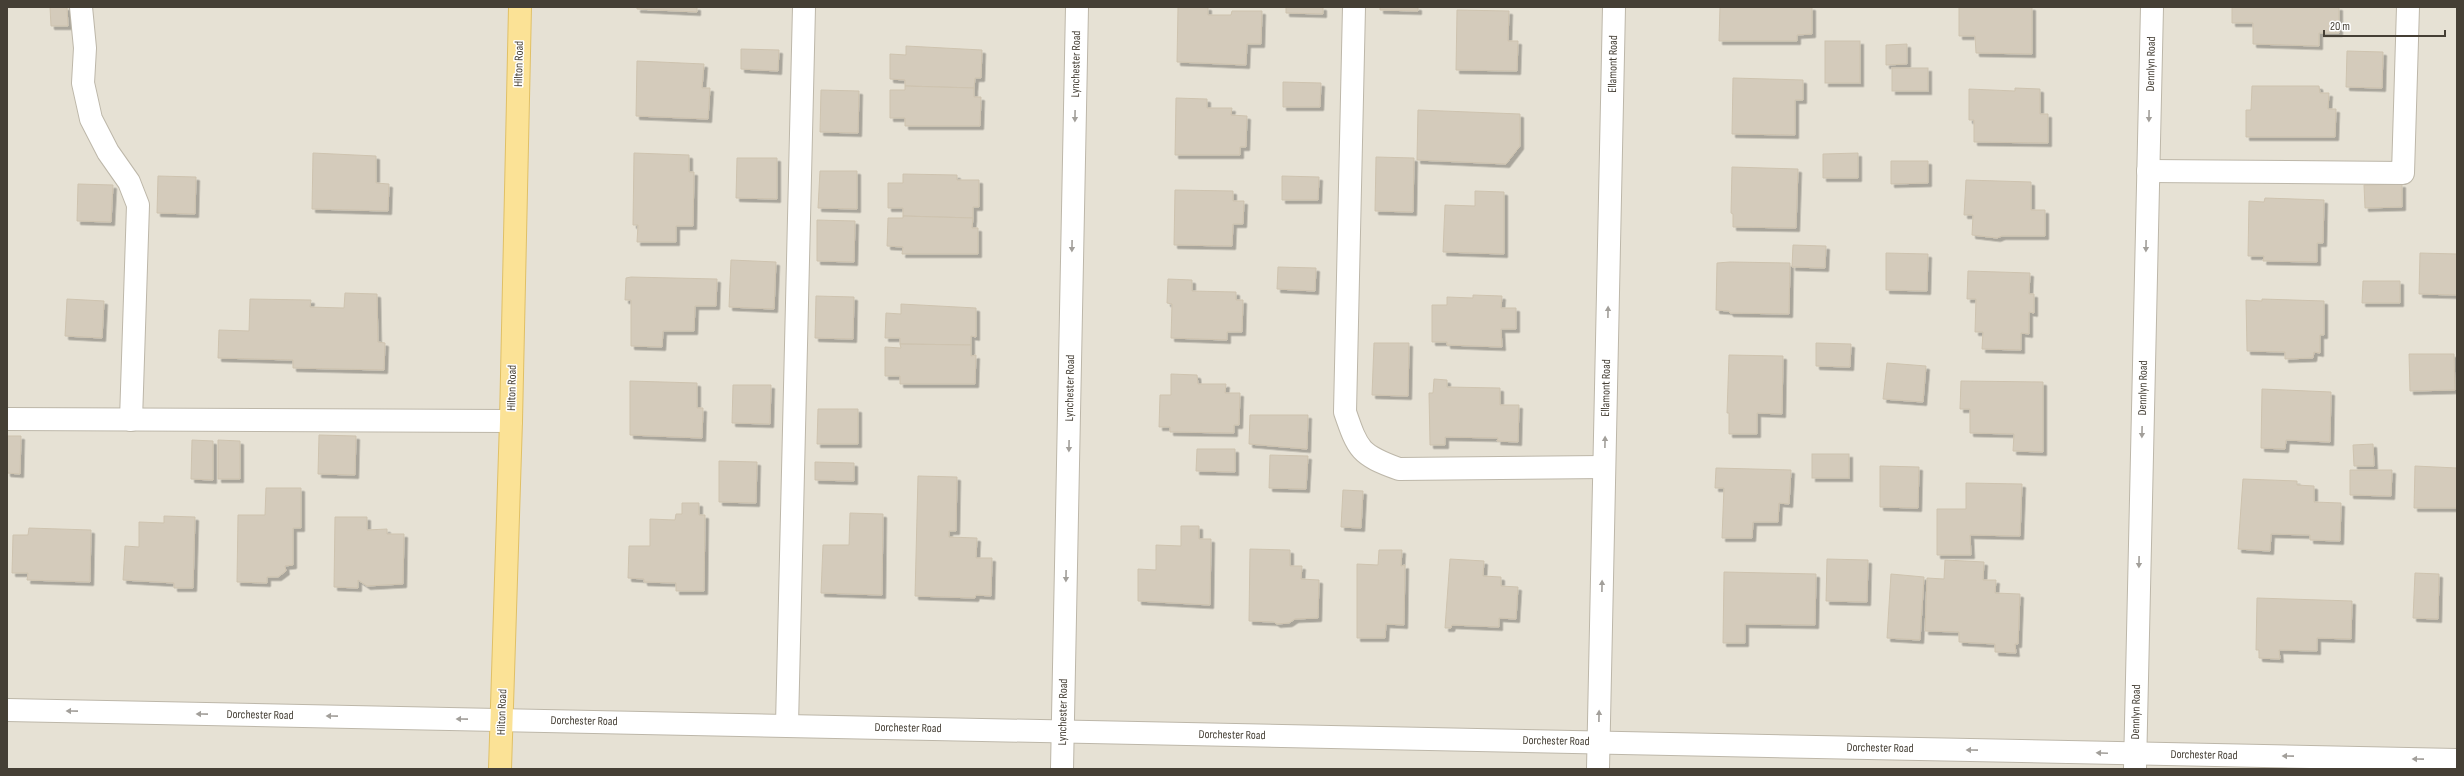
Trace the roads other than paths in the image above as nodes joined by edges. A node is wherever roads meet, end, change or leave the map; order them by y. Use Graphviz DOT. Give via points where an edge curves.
graph roads {
  1 [pos="81,7"];
  2 [pos="520,7"];
  3 [pos="804,7"];
  4 [pos="1077,7"];
  5 [pos="1354,7"];
  6 [pos="1614,7"];
  7 [pos="2152,7"];
  8 [pos="2408,7"];
  9 [pos="2148,171"];
  10 [pos="7,419"];
  11 [pos="131,420"];
  12 [pos="511,421"];
  13 [pos="1604,467"];
  14 [pos="7,710"];
  15 [pos="501,720"];
  16 [pos="788,726"];
  17 [pos="1063,731"];
  18 [pos="1598,742"];
  19 [pos="2457,760"];
  20 [pos="2135,761"];
  21 [pos="500,769"];
  22 [pos="1062,769"];
  23 [pos="1598,769"];
  1 -- 11 [label="street" via="85,48 83,83 91,119 108,152 129,182 138,205"];
  2 -- 12 [label="main road, Hilton Road"];
  3 -- 16 [label="street"];
  4 -- 17 [label="street, Lynchester Road, one-way"];
  5 -- 13 [label="street" via="1345,412 1355,440 1370,459 1399,469"];
  13 -- 6 [label="street, Ellamont Road, one-way"];
  7 -- 9 [label="street, Dennlyn Road, one-way"];
  8 -- 9 [label="street" via="2404,173"];
  9 -- 20 [label="street, Dennlyn Road, one-way"];
  10 -- 11 [label="street"];
  11 -- 12 [label="street"];
  12 -- 15 [label="main road, Hilton Road"];
  18 -- 13 [label="street, Ellamont Road, one-way"];
  15 -- 14 [label="street, Dorchester Road, one-way"];
  15 -- 16 [label="street, Dorchester Road"];
  15 -- 21 [label="main road, Hilton Road"];
  16 -- 17 [label="street, Dorchester Road"];
  17 -- 18 [label="street, Dorchester Road"];
  17 -- 22 [label="street, Lynchester Road"];
  20 -- 18 [label="street, Dorchester Road, one-way"];
  18 -- 23 [label="street, Ellamont Road"];
  19 -- 20 [label="street, Dorchester Road, one-way"];
}
